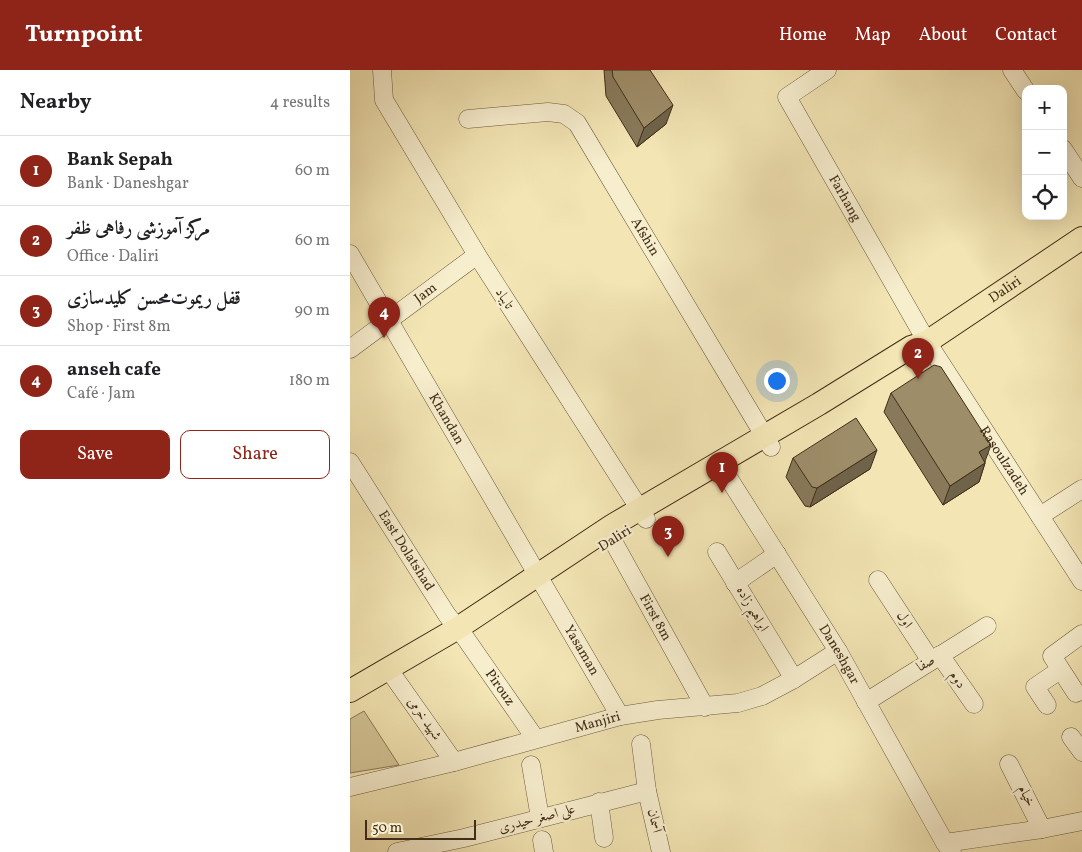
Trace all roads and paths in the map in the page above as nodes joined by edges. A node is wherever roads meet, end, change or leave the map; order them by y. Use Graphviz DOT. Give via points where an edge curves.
graph roads {
  1 [pos="382,70"];
  2 [pos="827,70"];
  3 [pos="1012,70"];
  4 [pos="1022,85"];
  5 [pos="468,119"];
  6 [pos="1067,155"];
  7 [pos="1082,178"];
  8 [pos="1080,243"];
  9 [pos="350,254"];
  10 [pos="477,255"];
  11 [pos="389,320"];
  12 [pos="927,342"];
  13 [pos="350,349"];
  14 [pos="768,442"];
  15 [pos="350,462"];
  16 [pos="723,468"];
  17 [pos="1082,489"];
  18 [pos="643,515"];
  19 [pos="1040,516"];
  20 [pos="609,536"];
  21 [pos="717,552"];
  22 [pos="777,554"];
  23 [pos="541,580"];
  24 [pos="878,580"];
  25 [pos="1082,581"];
  26 [pos="735,583"];
  27 [pos="987,626"];
  28 [pos="461,632"];
  29 [pos="1082,634"];
  30 [pos="838,651"];
  31 [pos="936,658"];
  32 [pos="1060,670"];
  33 [pos="394,677"];
  34 [pos="794,679"];
  35 [pos="352,693"];
  36 [pos="1076,693"];
  37 [pos="866,702"];
  38 [pos="974,704"];
  39 [pos="1047,705"];
  40 [pos="705,707"];
  41 [pos="620,716"];
  42 [pos="1071,737"];
  43 [pos="535,738"];
  44 [pos="641,744"];
  45 [pos="1082,752"];
  46 [pos="454,762"];
  47 [pos="1010,764"];
  48 [pos="532,765"];
  49 [pos="350,787"];
  50 [pos="647,791"];
  51 [pos="599,802"];
  52 [pos="540,818"];
  53 [pos="1082,821"];
  54 [pos="1042,828"];
  55 [pos="604,838"];
  56 [pos="948,848"];
  57 [pos="397,852"];
  58 [pos="661,852"];
  1 -- 10 [label="street, تایباد" via="384,100"];
  2 -- 12 [label="street, Farhang" via="786,97"];
  3 -- 4 [label="street"];
  5 -- 14 [label="street, Afshin" via="548,112 564,114 577,123"];
  6 -- 7 [label="street"];
  8 -- 12 [label="main road, Daliri"];
  9 -- 11 [label="street, Khandan"];
  10 -- 11 [label="street, Jam"];
  10 -- 18 [label="street, تایباد"];
  11 -- 13 [label="street, Jam"];
  11 -- 23 [label="street, Khandan"];
  12 -- 14 [label="main road, Daliri" via="911,348"];
  12 -- 19 [label="street, Rasoulzadeh"];
  14 -- 16 [label="main road, Daliri"];
  15 -- 28 [label="street, East Dolatshad"];
  16 -- 18 [label="main road, Daliri"];
  16 -- 22 [label="street, Daneshgar"];
  17 -- 19 [label="street"];
  18 -- 20 [label="main road, Daliri"];
  19 -- 25 [label="street, Rasoulzadeh"];
  20 -- 23 [label="main road, Daliri"];
  20 -- 40 [label="street, First 8m"];
  21 -- 26 [label="street"];
  22 -- 26 [label="street, ابراهیم زاده"];
  22 -- 30 [label="street, Daneshgar"];
  23 -- 28 [label="main road, Daliri"];
  23 -- 41 [label="street, Yasaman"];
  24 -- 31 [label="street, اول"];
  26 -- 34 [label="street, ابراهیم زاده"];
  27 -- 31 [label="street, صفا"];
  28 -- 33 [label="main road, Daliri"];
  28 -- 35 [label="main road, Daliri"];
  28 -- 43 [label="street, Pirouz"];
  29 -- 32 [label="street" via="1052,656"];
  30 -- 34 [label="street, Manjiri"];
  30 -- 37 [label="street, Daneshgar"];
  31 -- 37 [label="street, صفا"];
  31 -- 38 [label="street, دوم"];
  32 -- 36 [label="street"];
  32 -- 39 [label="street" via="1035,686"];
  33 -- 35 [label="main road, Daliri"];
  33 -- 46 [label="street, شهید خرمی"];
  34 -- 40 [label="street, Manjiri" via="762,696"];
  37 -- 56 [label="street, Daneshgar"];
  40 -- 41 [label="street, Manjiri"];
  41 -- 43 [label="street, Manjiri"];
  42 -- 45 [label="street"];
  43 -- 46 [label="street, Manjiri"];
  44 -- 50 [label="street, آسمان"];
  46 -- 49 [label="street, Manjiri"];
  47 -- 54 [label="street, خیام"];
  48 -- 52 [label="street"];
  50 -- 51 [label="street, علی اصغر حیدری"];
  50 -- 58 [label="street, آسمان"];
  51 -- 52 [label="street, علی اصغر حیدری"];
  51 -- 55 [label="street"];
  52 -- 57 [label="street, علی اصغر حیدری"];
  53 -- 54 [label="street"];
  54 -- 56 [label="street"];
}
